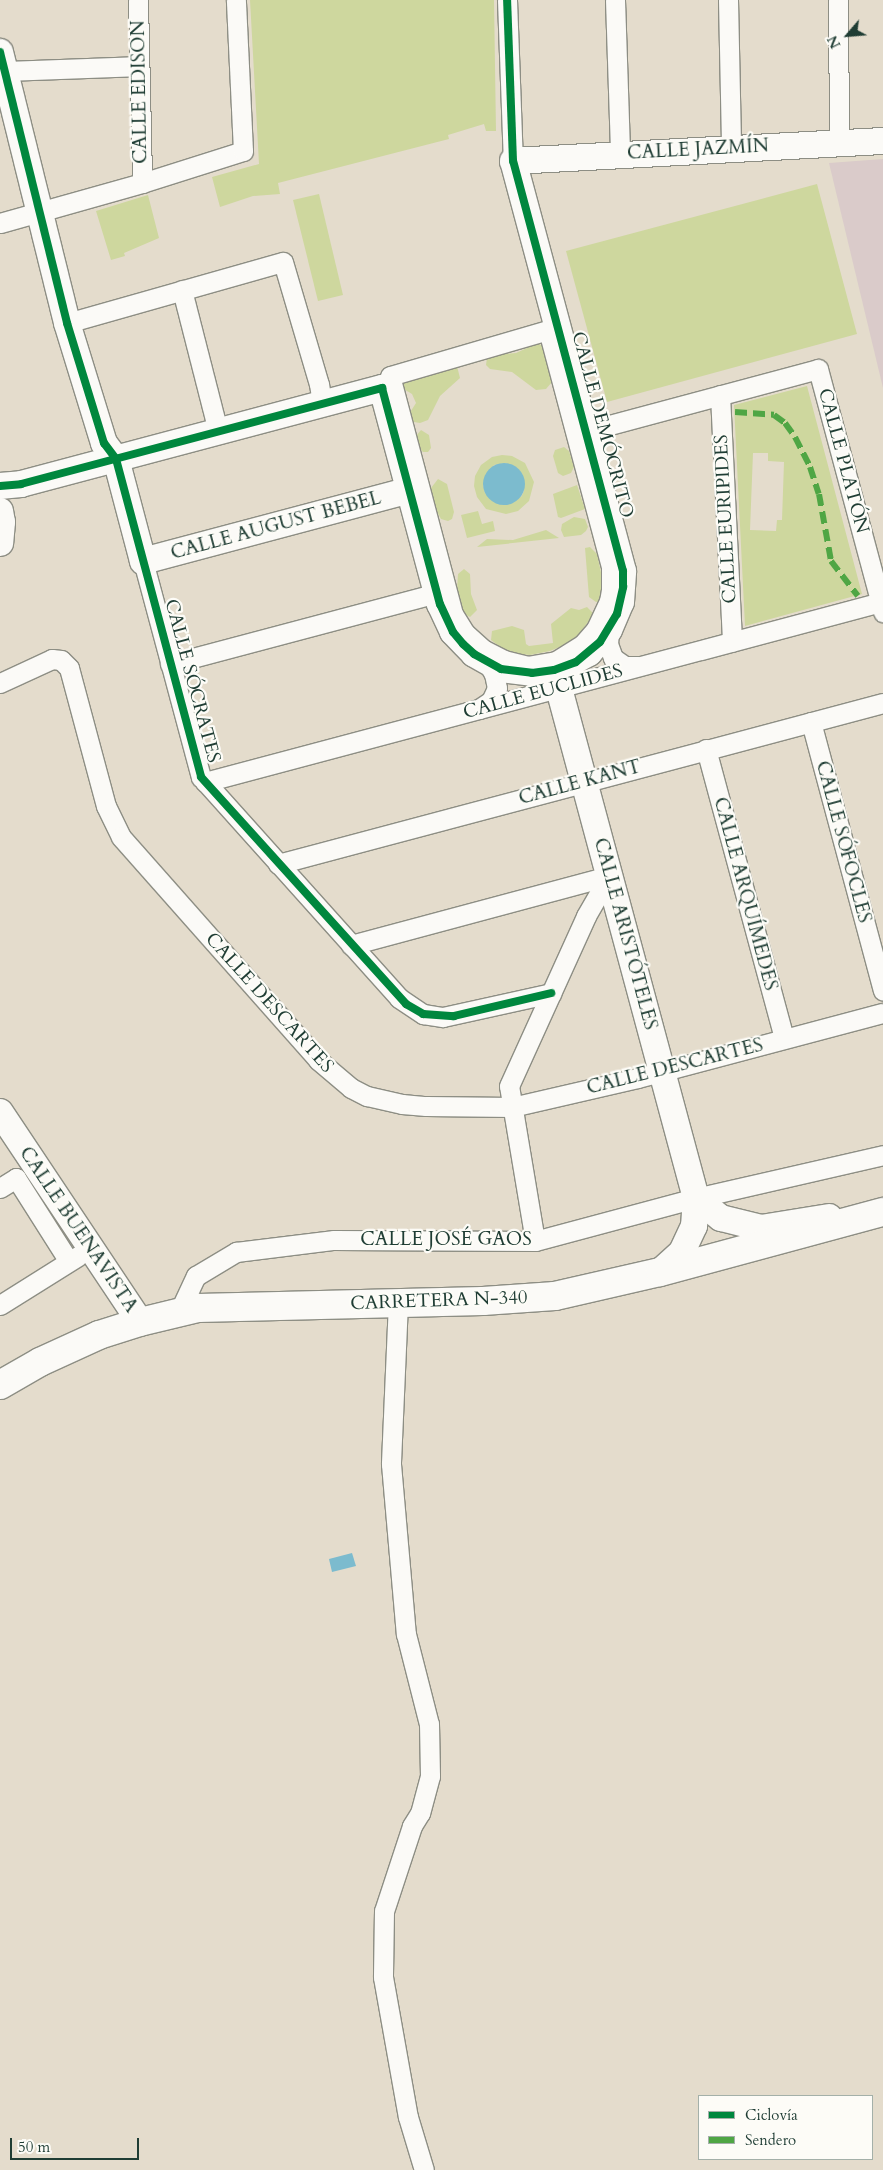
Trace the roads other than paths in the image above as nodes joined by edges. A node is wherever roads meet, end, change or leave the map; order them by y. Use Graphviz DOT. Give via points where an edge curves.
graph roads {
  1 [pos="138,0"];
  2 [pos="236,0"];
  3 [pos="507,0"];
  4 [pos="615,0"];
  5 [pos="728,0"];
  6 [pos="838,0"];
  7 [pos="2,62"];
  8 [pos="139,66"];
  9 [pos="883,141"];
  10 [pos="839,143"];
  11 [pos="731,149"];
  12 [pos="620,154"];
  13 [pos="513,162"];
  14 [pos="142,183"];
  15 [pos="41,213"];
  16 [pos="0,223"];
  17 [pos="182,290"];
  18 [pos="67,323"];
  19 [pos="720,395"];
  20 [pos="322,404"];
  21 [pos="587,431"];
  22 [pos="218,432"];
  23 [pos="116,459"];
  24 [pos="0,486"];
  25 [pos="410,490"];
  26 [pos="0,512"];
  27 [pos="0,543"];
  28 [pos="143,561"];
  29 [pos="437,593"];
  30 [pos="882,607"];
  31 [pos="609,630"];
  32 [pos="732,642"];
  33 [pos="487,662"];
  34 [pos="170,664"];
  35 [pos="520,664"];
  36 [pos="643,666"];
  37 [pos="557,679"];
  38 [pos="0,683"];
  39 [pos="883,703"];
  40 [pos="476,710"];
  41 [pos="811,722"];
  42 [pos="706,749"];
  43 [pos="205,782"];
  44 [pos="584,782"];
  45 [pos="278,864"];
  46 [pos="610,876"];
  47 [pos="351,945"];
  48 [pos="883,991"];
  49 [pos="551,993"];
  50 [pos="883,1013"];
  51 [pos="784,1039"];
  52 [pos="662,1072"];
  53 [pos="512,1107"];
  54 [pos="0,1112"];
  55 [pos="883,1155"];
  56 [pos="0,1188"];
  57 [pos="696,1198"];
  58 [pos="880,1213"];
  59 [pos="535,1241"];
  60 [pos="93,1250"];
  61 [pos="68,1260"];
  62 [pos="660,1272"];
  63 [pos="398,1302"];
  64 [pos="0,1305"];
  65 [pos="179,1312"];
  66 [pos="140,1322"];
  67 [pos="0,1385"];
  68 [pos="424,2170"];
  1 -- 8 [label="street, CALLE EDISON"];
  2 -- 14 [label="street" via="243,152"];
  3 -- 13 [label="street"];
  4 -- 12 [label="street"];
  5 -- 11 [label="street"];
  6 -- 10 [label="street"];
  7 -- 8 [label="street"];
  7 -- 15 [label="street, CALLE SÓCRATES"];
  8 -- 14 [label="street, CALLE EDISON"];
  9 -- 10 [label="street, CALLE JAZMÍN"];
  10 -- 11 [label="street, CALLE JAZMÍN"];
  11 -- 12 [label="street, CALLE JAZMÍN"];
  12 -- 13 [label="street, CALLE JAZMÍN"];
  13 -- 21 [label="street, CALLE DEMÓCRITO"];
  14 -- 15 [label="street"];
  15 -- 16 [label="street"];
  15 -- 18 [label="street, CALLE SÓCRATES"];
  17 -- 18 [label="street"];
  17 -- 20 [label="street" via="283,262"];
  17 -- 22 [label="street"];
  18 -- 23 [label="street, CALLE SÓCRATES" via="104,443"];
  19 -- 21 [label="street"];
  19 -- 30 [label="street, CALLE PLATÓN" via="818,369"];
  19 -- 32 [label="street, CALLE EURIPIDES"];
  20 -- 22 [label="street"];
  20 -- 25 [label="street, CALLE DEMÓCRITO" via="382,388"];
  21 -- 31 [label="street, CALLE DEMÓCRITO" via="623,571 621,602"];
  22 -- 23 [label="street"];
  23 -- 24 [label="street" via="21,484"];
  23 -- 28 [label="street, CALLE SÓCRATES"];
  25 -- 28 [label="street, CALLE AUGUST BEBEL"];
  25 -- 29 [label="street, CALLE DEMÓCRITO"];
  26 -- 27 [label="street"];
  28 -- 34 [label="street, CALLE SÓCRATES"];
  29 -- 33 [label="street, CALLE DEMÓCRITO" via="453,632 474,654"];
  29 -- 34 [label="street"];
  30 -- 32 [label="street, CALLE EUCLIDES"];
  31 -- 36 [label="street" via="608,644 613,658 625,666"];
  31 -- 37 [label="street, CALLE DEMÓCRITO" via="589,653"];
  32 -- 36 [label="street, CALLE EUCLIDES"];
  33 -- 37 [label="street, CALLE DEMÓCRITO" via="516,672"];
  33 -- 40 [label="street" via="497,688 491,701"];
  34 -- 43 [label="street, CALLE SÓCRATES"];
  35 -- 35 [label="street" via="484,650 453,614 390,376 548,330 611,567 611,590 596,629 582,644 556,660 534,666"];
  36 -- 37 [label="street, CALLE EUCLIDES"];
  37 -- 40 [label="street, CALLE EUCLIDES"];
  37 -- 44 [label="street, CALLE ARISTÓTELES"];
  38 -- 53 [label="street, CALLE DESCARTES" via="47,661 61,660 70,668 106,806 122,837 318,1060 351,1088 386,1101 426,1106"];
  39 -- 41 [label="street, CALLE KANT"];
  40 -- 43 [label="street, CALLE EUCLIDES"];
  41 -- 42 [label="street, CALLE KANT"];
  41 -- 48 [label="street, CALLE SÓFOCLES"];
  42 -- 44 [label="street, CALLE KANT"];
  42 -- 51 [label="street, CALLE ARQUÍMEDES"];
  43 -- 45 [label="street, CALLE SÓCRATES"];
  44 -- 45 [label="street, CALLE KANT"];
  44 -- 46 [label="street, CALLE ARISTÓTELES"];
  45 -- 47 [label="street, CALLE SÓCRATES"];
  46 -- 47 [label="street"];
  46 -- 49 [label="street" via="586,916"];
  46 -- 52 [label="street, CALLE ARISTÓTELES"];
  47 -- 49 [label="street, CALLE SÓCRATES" via="399,998 423,1014 454,1016"];
  49 -- 53 [label="street" via="509,1086"];
  50 -- 51 [label="street, CALLE DESCARTES"];
  51 -- 52 [label="street, CALLE DESCARTES"];
  52 -- 53 [label="street, CALLE DESCARTES"];
  52 -- 57 [label="street, CALLE ARISTÓTELES"];
  53 -- 59 [label="street"];
  54 -- 60 [label="street, CALLE BUENAVISTA"];
  55 -- 57 [label="street, CALLE JOSÉ GAOS"];
  56 -- 61 [label="street" via="16,1178"];
  57 -- 58 [label="street" via="721,1218 761,1228 816,1218"];
  57 -- 59 [label="street, CALLE JOSÉ GAOS"];
  57 -- 62 [label="street, CALLE ARISTÓTELES" via="694,1226 682,1252"];
  58 -- 62 [label="highway, CARRETERA N-340"];
  59 -- 65 [label="street, CALLE JOSÉ GAOS" via="334,1240 236,1252 196,1276"];
  60 -- 61 [label="street"];
  60 -- 66 [label="street, CALLE BUENAVISTA"];
  61 -- 64 [label="street"];
  62 -- 63 [label="highway, CARRETERA N-340" via="555,1296"];
  63 -- 65 [label="highway, CARRETERA N-340" via="198,1308"];
  63 -- 68 [label="street" via="391,1464 406,1634 429,1724 430,1776 384,1911 383,1977 408,2117"];
  65 -- 66 [label="highway, CARRETERA N-340"];
  66 -- 67 [label="highway, CARRETERA N-340" via="99,1335"];
}
